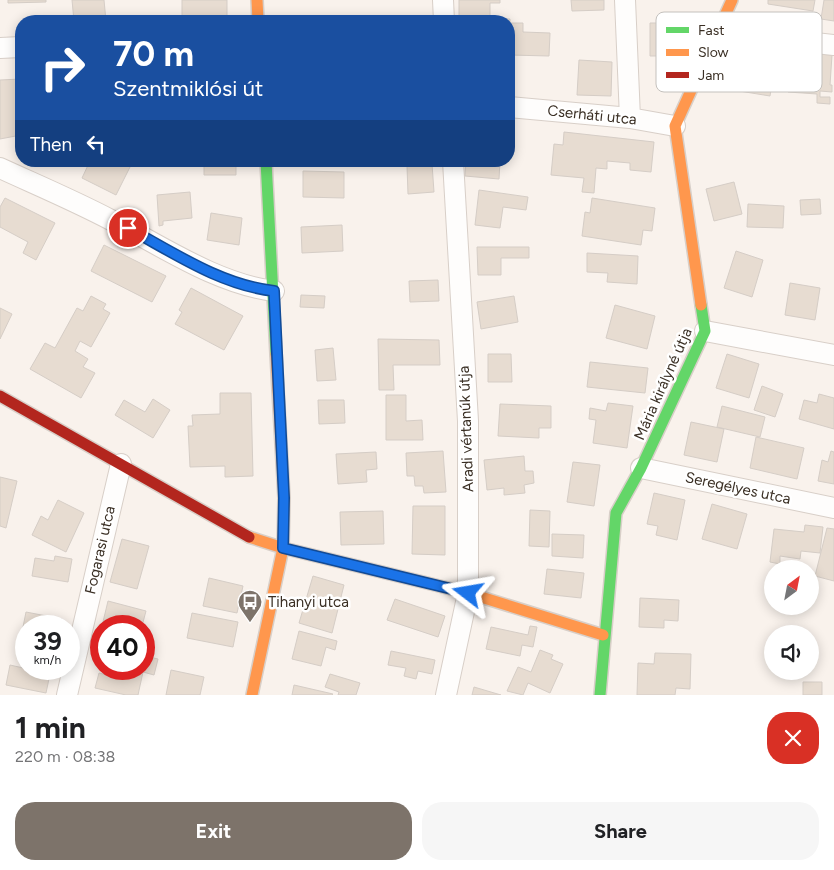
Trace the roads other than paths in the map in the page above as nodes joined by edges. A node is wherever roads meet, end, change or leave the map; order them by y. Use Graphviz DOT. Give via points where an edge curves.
graph roads {
  1 [pos="257,0"];
  2 [pos="443,0"];
  3 [pos="625,0"];
  4 [pos="732,0"];
  5 [pos="726,12"];
  6 [pos="258,15"];
  7 [pos="444,15"];
  8 [pos="15,47"];
  9 [pos="0,48"];
  10 [pos="690,92"];
  11 [pos="515,108"];
  12 [pos="630,118"];
  13 [pos="675,126"];
  14 [pos="266,167"];
  15 [pos="452,167"];
  16 [pos="0,168"];
  17 [pos="274,291"];
  18 [pos="705,332"];
  19 [pos="834,355"];
  20 [pos="0,396"];
  21 [pos="121,464"];
  22 [pos="641,468"];
  23 [pos="834,508"];
  24 [pos="283,548"];
  25 [pos="468,593"];
  26 [pos="604,635"];
  27 [pos="66,695"];
  28 [pos="252,695"];
  29 [pos="446,695"];
  30 [pos="600,695"];
  1 -- 6 [label="street"];
  2 -- 7 [label="street"];
  3 -- 12 [label="street"];
  4 -- 5 [label="street"];
  8 -- 9 [label="street"];
  10 -- 13 [label="street"];
  11 -- 12 [label="street, Cserháti utca"];
  12 -- 13 [label="street, Cserháti utca"];
  13 -- 18 [label="street, Mária királyné útja"];
  14 -- 17 [label="street"];
  15 -- 25 [label="street, Aradi vértanúk útja" via="468,421"];
  16 -- 17 [label="street" via="95,212 224,279 250,288"];
  17 -- 24 [label="street" via="284,498"];
  18 -- 19 [label="street"];
  18 -- 22 [label="street, Mária királyné útja"];
  20 -- 21 [label="street"];
  21 -- 24 [label="street" via="241,534"];
  21 -- 27 [label="street, Fogarasi utca"];
  22 -- 23 [label="street, Seregélyes utca"];
  22 -- 26 [label="street, Mária királyné útja" via="616,514"];
  24 -- 25 [label="street"];
  24 -- 28 [label="street"];
  25 -- 26 [label="street"];
  25 -- 29 [label="street, Aradi vértanúk útja"];
  26 -- 30 [label="street, Mária királyné útja"];
}
